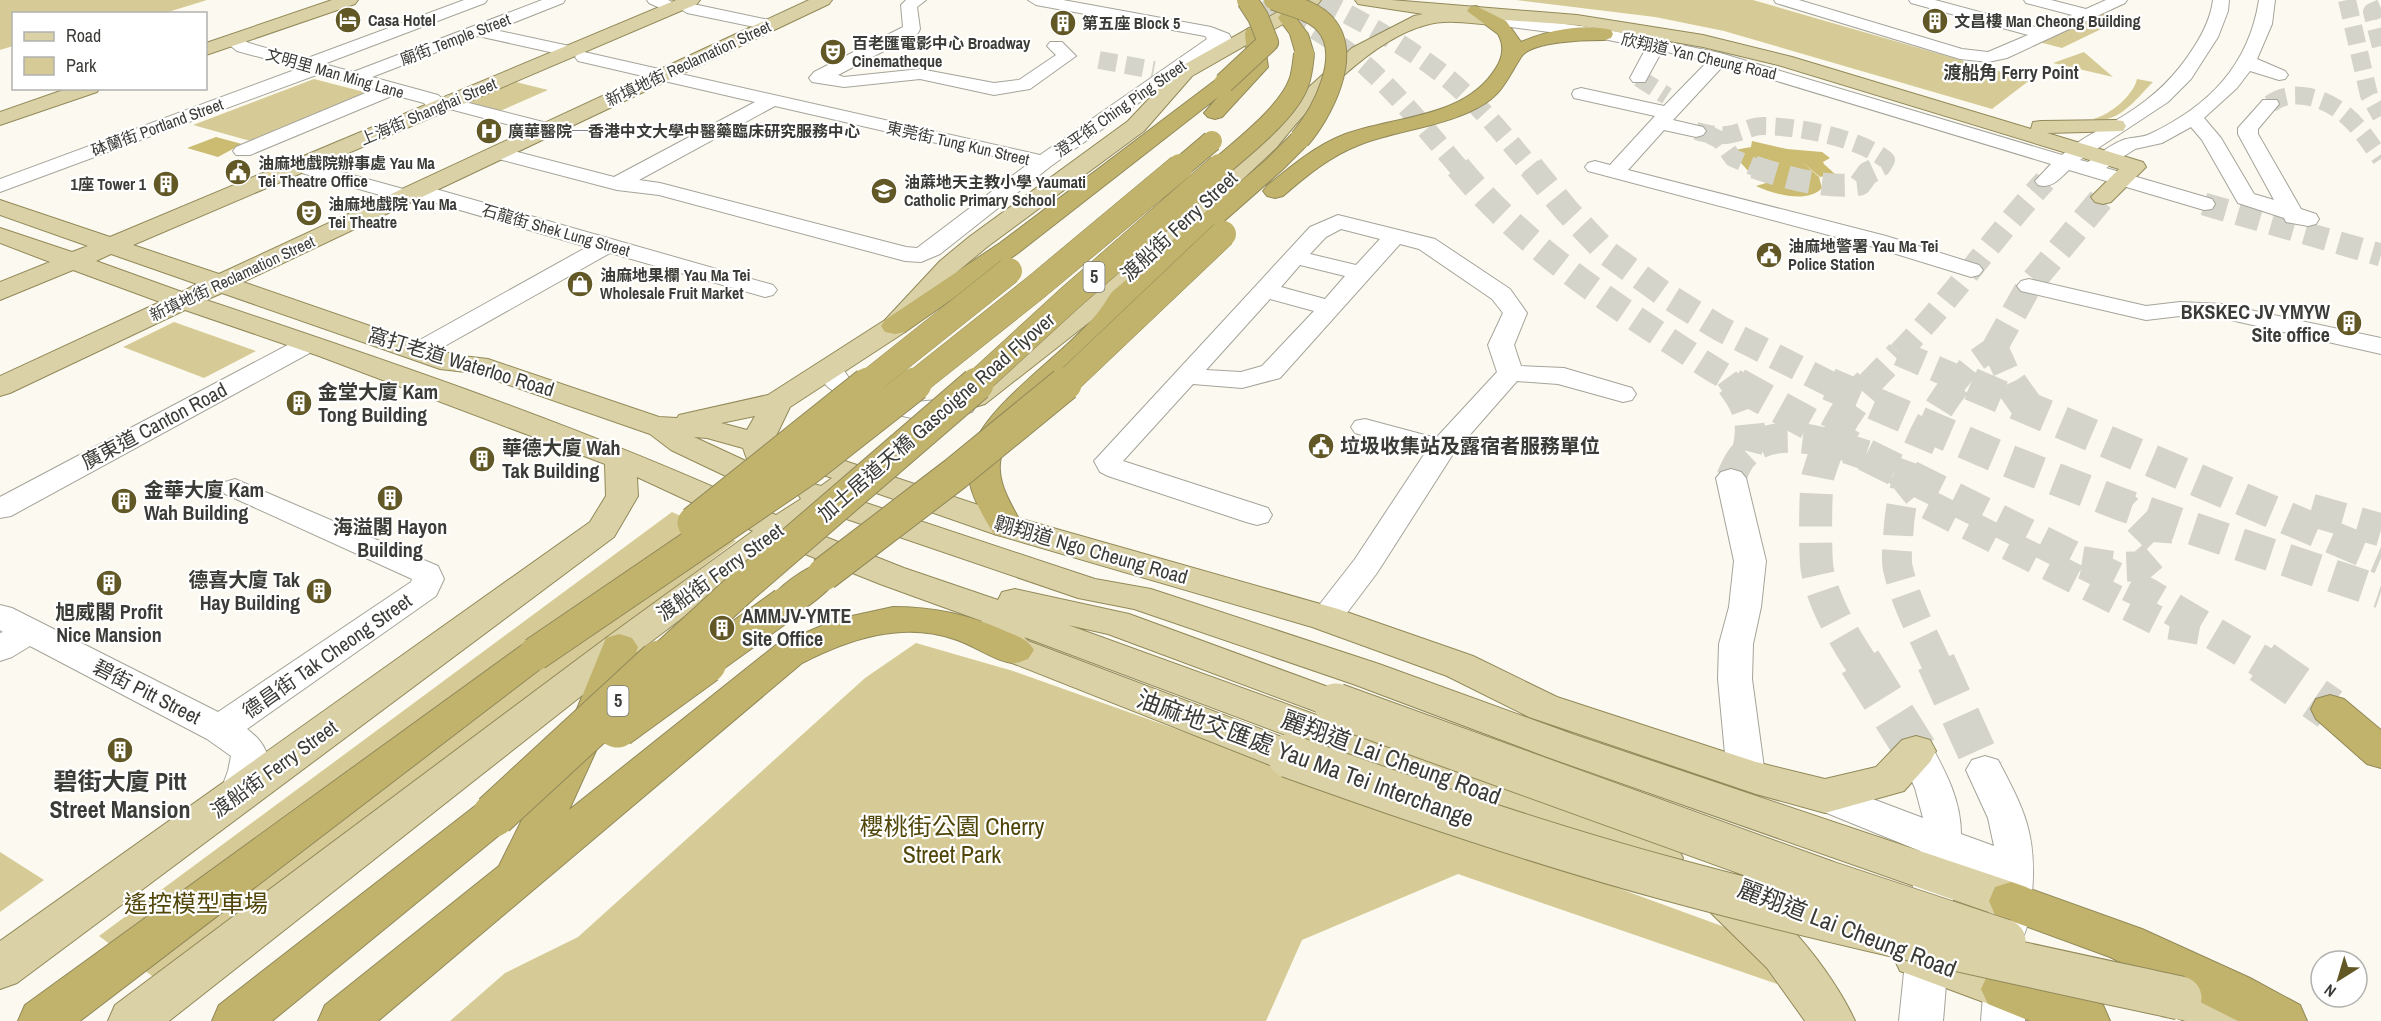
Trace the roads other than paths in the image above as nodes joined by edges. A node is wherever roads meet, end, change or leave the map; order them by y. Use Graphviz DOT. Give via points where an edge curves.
graph roads {
  1 [pos="320,0"];
  2 [pos="349,0"];
  3 [pos="479,0"];
  4 [pos="556,0"];
  5 [pos="823,0"];
  6 [pos="918,0"];
  7 [pos="1036,0"];
  8 [pos="1246,0"];
  9 [pos="1274,0"];
  10 [pos="1312,0"];
  11 [pos="1459,0"];
  12 [pos="1782,0"];
  13 [pos="1917,0"];
  14 [pos="2032,0"];
  15 [pos="2119,0"];
  16 [pos="2220,0"];
  17 [pos="2267,0"];
  18 [pos="1371,2"];
  19 [pos="675,3"];
  20 [pos="1476,11"];
  21 [pos="2086,14"];
  22 [pos="428,19"];
  23 [pos="1495,20"];
  24 [pos="769,25"];
  25 [pos="1262,25"];
  26 [pos="479,31"];
  27 [pos="1604,34"];
  28 [pos="2044,34"];
  29 [pos="207,38"];
  30 [pos="237,38"];
  31 [pos="1654,43"];
  32 [pos="1056,46"];
  33 [pos="1215,47"];
  34 [pos="207,49"];
  35 [pos="1719,51"];
  36 [pos="1512,53"];
  37 [pos="576,54"];
  38 [pos="2249,62"];
  39 [pos="311,66"];
  40 [pos="1170,68"];
  41 [pos="662,75"];
  42 [pos="2279,75"];
  43 [pos="353,78"];
  44 [pos="1639,78"];
  45 [pos="803,85"];
  46 [pos="392,89"];
  47 [pos="49,90"];
  48 [pos="84,90"];
  49 [pos="734,93"];
  50 [pos="1581,94"];
  51 [pos="771,101"];
  52 [pos="445,103"];
  53 [pos="2270,104"];
  54 [pos="0,107"];
  55 [pos="807,109"];
  56 [pos="1668,109"];
  57 [pos="1294,111"];
  58 [pos="2193,117"];
  59 [pos="0,119"];
  60 [pos="1986,121"];
  61 [pos="2115,126"];
  62 [pos="548,129"];
  63 [pos="1696,131"];
  64 [pos="2152,141"];
  65 [pos="498,153"];
  66 [pos="2072,156"];
  67 [pos="1044,162"];
  68 [pos="292,164"];
  69 [pos="2099,164"];
  70 [pos="2128,173"];
  71 [pos="2045,181"];
  72 [pos="617,184"];
  73 [pos="0,186"];
  74 [pos="411,194"];
  75 [pos="2103,196"];
  76 [pos="2204,204"];
  77 [pos="0,207"];
  78 [pos="0,235"];
  79 [pos="1396,235"];
  80 [pos="111,245"];
  81 [pos="607,245"];
  82 [pos="1295,257"];
  83 [pos="1009,260"];
  84 [pos="72,262"];
  85 [pos="1971,270"];
  86 [pos="1360,273"];
  87 [pos="220,283"];
  88 [pos="2029,286"];
  89 [pos="765,290"];
  90 [pos="1265,290"];
  91 [pos="0,292"];
  92 [pos="1121,298"];
  93 [pos="183,301"];
  94 [pos="1328,307"];
  95 [pos="1082,314"];
  96 [pos="895,326"];
  97 [pos="308,344"];
  98 [pos="2381,346"];
  99 [pos="418,351"];
  100 [pos="830,369"];
  101 [pos="1510,373"];
  102 [pos="1185,376"];
  103 [pos="0,387"];
  104 [pos="1623,394"];
  105 [pos="778,402"];
  106 [pos="964,406"];
  107 [pos="655,426"];
  108 [pos="1365,427"];
  109 [pos="758,442"];
  110 [pos="1442,449"];
  111 [pos="621,459"];
  112 [pos="858,476"];
  113 [pos="1731,478"];
  114 [pos="236,488"];
  115 [pos="822,498"];
  116 [pos="0,509"];
  117 [pos="1257,515"];
  118 [pos="1006,526"];
  119 [pos="778,529"];
  120 [pos="913,584"];
  121 [pos="1091,590"];
  122 [pos="967,604"];
  123 [pos="1325,618"];
  124 [pos="1116,623"];
  125 [pos="14,624"];
  126 [pos="619,647"];
  127 [pos="0,649"];
  128 [pos="1016,650"];
  129 [pos="535,654"];
  130 [pos="1366,674"];
  131 [pos="220,729"];
  132 [pos="2381,741"];
  133 [pos="1916,751"];
  134 [pos="2381,753"];
  135 [pos="1984,770"];
  136 [pos="238,795"];
  137 [pos="1825,796"];
  138 [pos="1718,812"];
  139 [pos="494,815"];
  140 [pos="1938,859"];
  141 [pos="1692,870"];
  142 [pos="514,880"];
  143 [pos="2012,886"];
  144 [pos="1925,959"];
  145 [pos="0,968"];
  146 [pos="2180,998"];
  147 [pos="2004,1005"];
  148 [pos="42,1021"];
  149 [pos="132,1021"];
  150 [pos="236,1021"];
  151 [pos="342,1021"];
  152 [pos="1830,1021"];
  153 [pos="1921,1021"];
  154 [pos="2086,1021"];
  155 [pos="2262,1021"];
  156 [pos="2283,1021"];
  1 -- 29 [label="main road"];
  2 -- 30 [label="main road"];
  3 -- 22 [label="street, 砵蘭街 Portland Street"];
  4 -- 26 [label="street, 廟街 Temple Street"];
  5 -- 24 [label="main road, 新填地街 Reclamation Street"];
  6 -- 45 [label="street" via="909,5 912,29"];
  7 -- 33 [label="street"];
  8 -- 25 [label="highway, 加士居道天橋 Gascoigne Road Flyover / 5, bridge"];
  9 -- 92 [label="highway, bridge" via="1325,24 1335,48 1335,68 1325,101 1313,124 1274,165"];
  10 -- 25 [label="main road"];
  11 -- 20 [label="main road"];
  12 -- 28 [label="street" via="1979,57 1995,57"];
  13 -- 28 [label="street"];
  14 -- 21 [label="street"];
  15 -- 21 [label="street"];
  16 -- 61 [label="street" via="2220,11 2209,37 2187,73 2161,98"];
  17 -- 38 [label="street" via="2266,16"];
  18 -- 20 [label="main road, 欣翔道 Yan Cheung Road"];
  19 -- 24 [label="street" via="687,9"];
  19 -- 37 [label="main road, 上海街 Shanghai Street"];
  20 -- 23 [label="highway"];
  20 -- 35 [label="main road, 欣翔道 Yan Cheung Road" via="1623,26"];
  21 -- 28 [label="street"];
  22 -- 26 [label="street, 東莞街 Tung Kun Street"];
  22 -- 39 [label="street, 砵蘭街 Portland Street"];
  23 -- 27 [label="street, 欣翔道 Yan Cheung Road"];
  23 -- 36 [label="highway" via="1513,40"];
  23 -- 57 [label="main road, 欣翔道 Yan Cheung Road" via="1446,16 1420,20 1359,52"];
  24 -- 41 [label="main road, 新填地街 Reclamation Street"];
  25 -- 33 [label="main road"];
  25 -- 83 [label="highway" via="1258,67 1218,110"];
  25 -- 129 [label="highway, 加士居道天橋 Gascoigne Road Flyover / 5, bridge" via="1272,65 1259,93 1235,121 808,468"];
  25 -- 139 [label="highway, 加士居道天橋 Gascoigne Road Flyover / 5, bridge" via="1297,29 1303,44 1300,81 1272,121 743,586"];
  26 -- 37 [label="street, 東莞街 Tung Kun Street"];
  26 -- 43 [label="street, 廟街 Temple Street"];
  27 -- 31 [label="street, 欣翔道 Yan Cheung Road"];
  27 -- 36 [label="highway" via="1553,36"];
  30 -- 34 [label="main road"];
  30 -- 39 [label="street, 文明里 Man Ming Lane" via="236,43 243,47"];
  31 -- 35 [label="street, 欣翔道 Yan Cheung Road"];
  31 -- 44 [label="street"];
  32 -- 45 [label="street" via="1067,56 1024,85 994,89 920,74"];
  33 -- 40 [label="main road"];
  33 -- 96 [label="main road" via="1169,87 1136,126 956,260"];
  35 -- 56 [label="street"];
  35 -- 60 [label="main road, 欣翔道 Yan Cheung Road" via="1797,64"];
  35 -- 66 [label="street, 欣翔道 Yan Cheung Road"];
  36 -- 139 [label="highway, bridge" via="1503,76 1482,96 1448,113 1353,139 1304,166 1222,234 1071,379 955,474 785,604"];
  37 -- 41 [label="street, 東莞街 Tung Kun Street"];
  37 -- 52 [label="main road, 上海街 Shanghai Street"];
  38 -- 42 [label="street"];
  38 -- 58 [label="street" via="2203,112"];
  39 -- 43 [label="street, 文明里 Man Ming Lane"];
  39 -- 73 [label="street, 砵蘭街 Portland Street"];
  40 -- 67 [label="street, 澄平街 Ching Ping Street"];
  41 -- 49 [label="street, 東莞街 Tung Kun Street"];
  41 -- 62 [label="main road, 新填地街 Reclamation Street"];
  43 -- 46 [label="street, 文明里 Man Ming Lane"];
  45 -- 49 [label="street"];
  45 -- 55 [label="street"];
  46 -- 52 [label="street, 文明里 Man Ming Lane"];
  46 -- 68 [label="street, 石龍街 Shek Lung Street" via="243,151"];
  47 -- 54 [label="main road"];
  48 -- 59 [label="main road"];
  49 -- 51 [label="street, 東莞街 Tung Kun Street"];
  50 -- 56 [label="street"];
  51 -- 55 [label="street, 東莞街 Tung Kun Street"];
  51 -- 72 [label="street"];
  52 -- 62 [label="street, 文明里 Man Ming Lane"];
  52 -- 68 [label="main road, 上海街 Shanghai Street"];
  53 -- 58 [label="street" via="2248,128 2248,134 2298,216 2243,201 2211,138"];
  55 -- 67 [label="street, 東莞街 Tung Kun Street"];
  56 -- 63 [label="street"];
  56 -- 85 [label="street" via="1605,169 1878,241"];
  57 -- 95 [label="main road, 渡船街 Ferry Street" via="1269,142"];
  58 -- 64 [label="street"];
  60 -- 61 [label="main road" via="2042,128"];
  60 -- 66 [label="main road, 欣翔道 Yan Cheung Road"];
  61 -- 66 [label="street"];
  62 -- 65 [label="main road, 新填地街 Reclamation Street"];
  64 -- 69 [label="street" via="2130,144"];
  64 -- 70 [label="street" via="2154,151"];
  65 -- 72 [label="street"];
  65 -- 74 [label="main road, 新填地街 Reclamation Street"];
  66 -- 69 [label="main road, 欣翔道 Yan Cheung Road"];
  66 -- 71 [label="street"];
  67 -- 72 [label="street, 澄平街 Ching Ping Street" via="921,255 660,189"];
  68 -- 74 [label="street, 石龍街 Shek Lung Street"];
  68 -- 80 [label="main road, 上海街 Shanghai Street"];
  69 -- 70 [label="main road, 欣翔道 Yan Cheung Road"];
  70 -- 75 [label="main road"];
  70 -- 76 [label="street"];
  74 -- 81 [label="street, 石龍街 Shek Lung Street"];
  74 -- 87 [label="main road, 新填地街 Reclamation Street"];
  77 -- 80 [label="main road, 窩打老道 Waterloo Road"];
  78 -- 84 [label="main road, 窩打老道 Waterloo Road"];
  79 -- 82 [label="street" via="1338,222 1318,232"];
  79 -- 86 [label="street"];
  79 -- 101 [label="street" via="1427,244 1501,294 1515,313 1501,345"];
  80 -- 84 [label="main road, 上海街 Shanghai Street"];
  80 -- 87 [label="main road, 窩打老道 Waterloo Road"];
  81 -- 89 [label="street, 石龍街 Shek Lung Street"];
  81 -- 99 [label="street"];
  82 -- 86 [label="street"];
  82 -- 90 [label="street"];
  83 -- 96 [label="highway"];
  83 -- 129 [label="highway, bridge"];
  84 -- 91 [label="main road, 上海街 Shanghai Street"];
  84 -- 93 [label="main road, 窩打老道 Waterloo Road"];
  86 -- 94 [label="street"];
  87 -- 93 [label="main road, 新填地街 Reclamation Street"];
  87 -- 99 [label="main road, 窩打老道 Waterloo Road"];
  88 -- 98 [label="street" via="2146,313 2222,310"];
  90 -- 94 [label="street"];
  90 -- 102 [label="street"];
  92 -- 95 [label="highway"];
  92 -- 118 [label="highway" via="1106,321 1000,426 991,441 984,474 994,506"];
  93 -- 97 [label="main road, 窩打老道 Waterloo Road"];
  93 -- 103 [label="main road, 新填地街 Reclamation Street"];
  94 -- 102 [label="street" via="1271,372 1242,380"];
  95 -- 106 [label="main road, 渡船街 Ferry Street"];
  96 -- 100 [label="main road"];
  97 -- 111 [label="main road, 窩打老道 Waterloo Road"];
  97 -- 116 [label="street, 廣東道 Canton Road"];
  99 -- 107 [label="main road, 窩打老道 Waterloo Road" via="450,363 478,365"];
  100 -- 105 [label="main road"];
  100 -- 106 [label="street" via="840,384 896,406 914,410"];
  101 -- 104 [label="street" via="1564,376"];
  101 -- 110 [label="street"];
  102 -- 117 [label="street" via="1108,460 1110,466"];
  105 -- 107 [label="main road"];
  105 -- 109 [label="main road"];
  106 -- 112 [label="main road, 渡船街 Ferry Street"];
  107 -- 109 [label="main road, 窩打老道 Waterloo Road" via="707,429"];
  107 -- 119 [label="main road" via="761,483 771,497"];
  108 -- 110 [label="street"];
  109 -- 112 [label="main road, 窩打老道 Waterloo Road"];
  109 -- 115 [label="main road" via="759,457 772,471"];
  110 -- 123 [label="street" via="1372,557"];
  111 -- 119 [label="main road, 窩打老道 Waterloo Road"];
  111 -- 136 [label="main road, 渡船街 Ferry Street" via="622,495 602,529"];
  112 -- 115 [label="main road, 渡船街 Ferry Street"];
  112 -- 118 [label="main road, 翺翔道 Ngo Cheung Road"];
  113 -- 138 [label="street" via="1750,561 1736,644"];
  114 -- 131 [label="street, 德昌街 Tak Cheong Street" via="427,573 428,579 425,588"];
  115 -- 119 [label="main road, 渡船街 Ferry Street"];
  115 -- 121 [label="main road"];
  118 -- 123 [label="main road, 翺翔道 Ngo Cheung Road"];
  119 -- 120 [label="main road, 麗翔道 Lai Cheung Road"];
  119 -- 126 [label="main road, 渡船街 Ferry Street"];
  120 -- 122 [label="main road, 麗翔道 Lai Cheung Road"];
  120 -- 124 [label="main road" via="997,597"];
  121 -- 124 [label="main road"];
  121 -- 130 [label="main road" via="1138,598"];
  122 -- 128 [label="main road"];
  122 -- 141 [label="main road, 麗翔道 Lai Cheung Road"];
  123 -- 130 [label="main road" via="1333,645"];
  123 -- 138 [label="main road" via="1460,666 1543,706"];
  124 -- 146 [label="main road, bridge" via="1826,882"];
  125 -- 127 [label="street"];
  125 -- 131 [label="street, 碧街 Pitt Street"];
  126 -- 142 [label="highway" via="596,710"];
  126 -- 149 [label="main road, 渡船街 Ferry Street"];
  128 -- 142 [label="highway" via="960,627 912,618 846,627 819,638 789,654"];
  128 -- 146 [label="main road, 油麻地交匯處 Yau Ma Tei Interchange, bridge" via="1289,756 1490,827 1610,863 1878,931"];
  129 -- 148 [label="highway, 5"];
  130 -- 138 [label="main road" via="1577,771"];
  131 -- 136 [label="street, 碧街 Pitt Street" via="247,746 251,756"];
  132 -- 134 [label="highway" via="2330,709"];
  133 -- 137 [label="main road" via="1889,780"];
  133 -- 140 [label="street" via="1942,815"];
  135 -- 143 [label="street" via="2012,834"];
  136 -- 145 [label="main road, 渡船街 Ferry Street"];
  137 -- 138 [label="main road"];
  137 -- 140 [label="street"];
  138 -- 140 [label="main road"];
  139 -- 150 [label="highway, 5"];
  140 -- 143 [label="main road"];
  140 -- 144 [label="street"];
  141 -- 144 [label="main road, 麗翔道 Lai Cheung Road"];
  141 -- 152 [label="main road" via="1754,921 1819,997"];
  142 -- 151 [label="highway"];
  143 -- 147 [label="street"];
  143 -- 156 [label="highway"];
  144 -- 147 [label="main road, 麗翔道 Lai Cheung Road"];
  144 -- 153 [label="street"];
  146 -- 155 [label="main road, 油麻地交匯處 Yau Ma Tei Interchange"];
  147 -- 154 [label="highway"];
}
